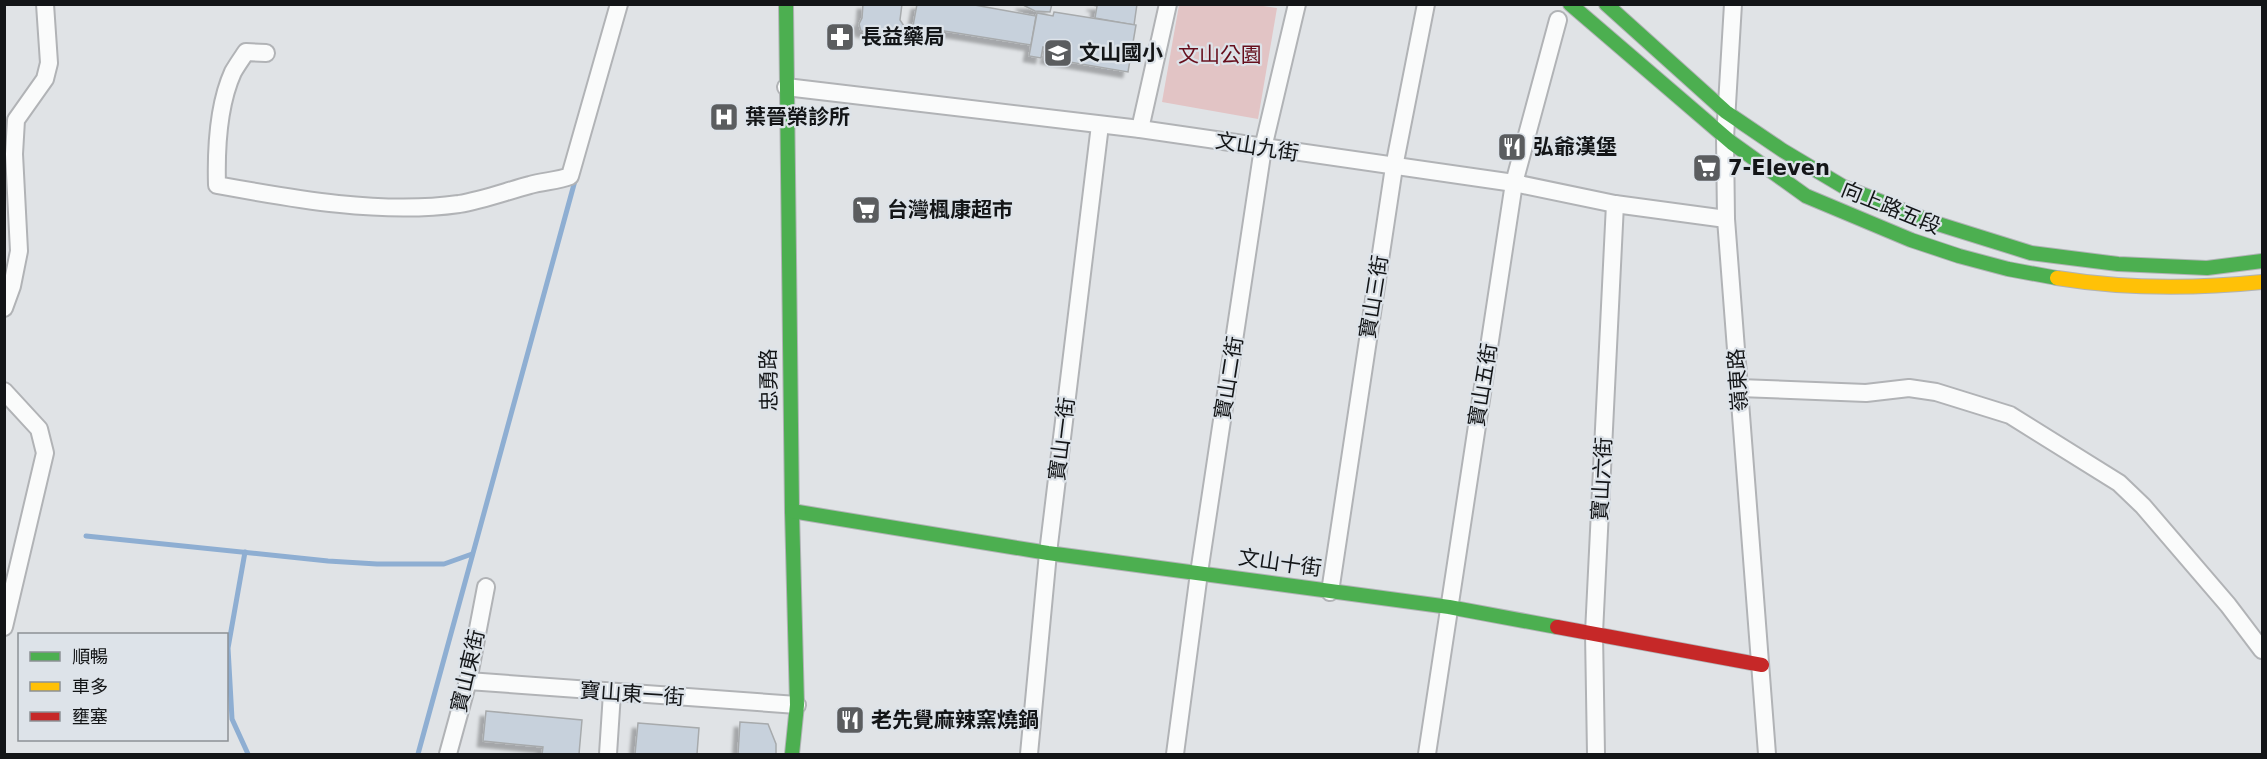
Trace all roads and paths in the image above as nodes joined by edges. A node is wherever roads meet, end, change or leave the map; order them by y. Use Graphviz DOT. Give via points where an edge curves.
graph roads {
  1 [pos="45,4"];
  2 [pos="619,4"];
  3 [pos="786,4"];
  4 [pos="1168,4"];
  5 [pos="1297,4"];
  6 [pos="1426,4"];
  7 [pos="1570,4"];
  8 [pos="1606,4"];
  9 [pos="1733,4"];
  10 [pos="1558,20"];
  11 [pos="266,53"];
  12 [pos="786,87"];
  13 [pos="1726,112"];
  14 [pos="1100,125"];
  15 [pos="1140,129"];
  16 [pos="1725,138"];
  17 [pos="1263,148"];
  18 [pos="1394,167"];
  19 [pos="1514,183"];
  20 [pos="1615,204"];
  21 [pos="1726,219"];
  22 [pos="2262,261"];
  23 [pos="2262,282"];
  24 [pos="4,308"];
  25 [pos="1739,388"];
  26 [pos="4,391"];
  27 [pos="792,511"];
  28 [pos="1048,553"];
  29 [pos="1199,573"];
  30 [pos="486,587"];
  31 [pos="1330,592"];
  32 [pos="1449,607"];
  33 [pos="4,627"];
  34 [pos="1594,633"];
  35 [pos="2262,650"];
  36 [pos="1762,665"];
  37 [pos="468,681"];
  38 [pos="612,693"];
  39 [pos="797,705"];
  40 [pos="448,754"];
  41 [pos="608,754"];
  42 [pos="792,754"];
  43 [pos="1029,754"];
  44 [pos="1175,754"];
  45 [pos="1427,754"];
  46 [pos="1596,754"];
  47 [pos="1767,754"];
  1 -- 24 [label="street" via="49,63 45,79 16,120 19,251"];
  2 -- 11 [label="street" via="570,176 462,204 433,207 305,201 218,185 222,108 233,72 246,52"];
  3 -- 12 [label="main road, 忠勇路"];
  4 -- 15 [label="street"];
  5 -- 17 [label="street, 寶山二街"];
  6 -- 18 [label="street, 寶山三街"];
  7 -- 16 [label="main road, 向上路五段"];
  8 -- 13 [label="main road, 向上路五段"];
  9 -- 13 [label="street, 嶺東路"];
  10 -- 19 [label="street, 寶山五街"];
  12 -- 14 [label="street, 文山九街"];
  12 -- 27 [label="main road, 忠勇路"];
  13 -- 16 [label="street, 嶺東路"];
  13 -- 22 [label="main road, 向上路五段" via="1844,187 1935,223 2031,253 2118,264 2207,268"];
  14 -- 15 [label="street, 文山九街"];
  14 -- 28 [label="street, 寶山一街"];
  15 -- 17 [label="street, 文山九街"];
  16 -- 21 [label="street, 嶺東路"];
  16 -- 23 [label="main road, 向上路五段" via="1808,197 1912,242 2013,271 2087,283 2178,288"];
  17 -- 18 [label="street, 文山九街"];
  17 -- 29 [label="street, 寶山二街"];
  18 -- 19 [label="street, 文山九街"];
  18 -- 31 [label="street, 寶山三街"];
  19 -- 20 [label="street, 文山九街"];
  19 -- 32 [label="street, 寶山五街"];
  20 -- 21 [label="street, 文山九街"];
  20 -- 34 [label="street, 寶山六街"];
  21 -- 25 [label="street, 嶺東路"];
  25 -- 35 [label="street" via="1866,393 1910,388 2010,415 2119,483 2229,605"];
  25 -- 36 [label="street, 嶺東路"];
  26 -- 33 [label="street" via="39,429 45,453"];
  27 -- 28 [label="main road, 文山十街"];
  27 -- 39 [label="main road, 忠勇路"];
  28 -- 29 [label="main road, 文山十街"];
  28 -- 43 [label="street, 寶山一街"];
  29 -- 31 [label="main road, 文山十街"];
  29 -- 44 [label="street, 寶山二街"];
  30 -- 37 [label="street, 寶山東街"];
  31 -- 32 [label="main road, 文山十街"];
  32 -- 34 [label="main road, 文山十街"];
  32 -- 45 [label="street, 寶山五街"];
  34 -- 36 [label="main road, 文山十街"];
  34 -- 46 [label="street, 寶山六街"];
  36 -- 47 [label="street, 嶺東路"];
  37 -- 38 [label="street, 寶山東一街"];
  37 -- 40 [label="street, 寶山東街"];
  38 -- 39 [label="street, 寶山東一街"];
  38 -- 41 [label="street"];
  39 -- 42 [label="main road, 忠勇路"];
}
